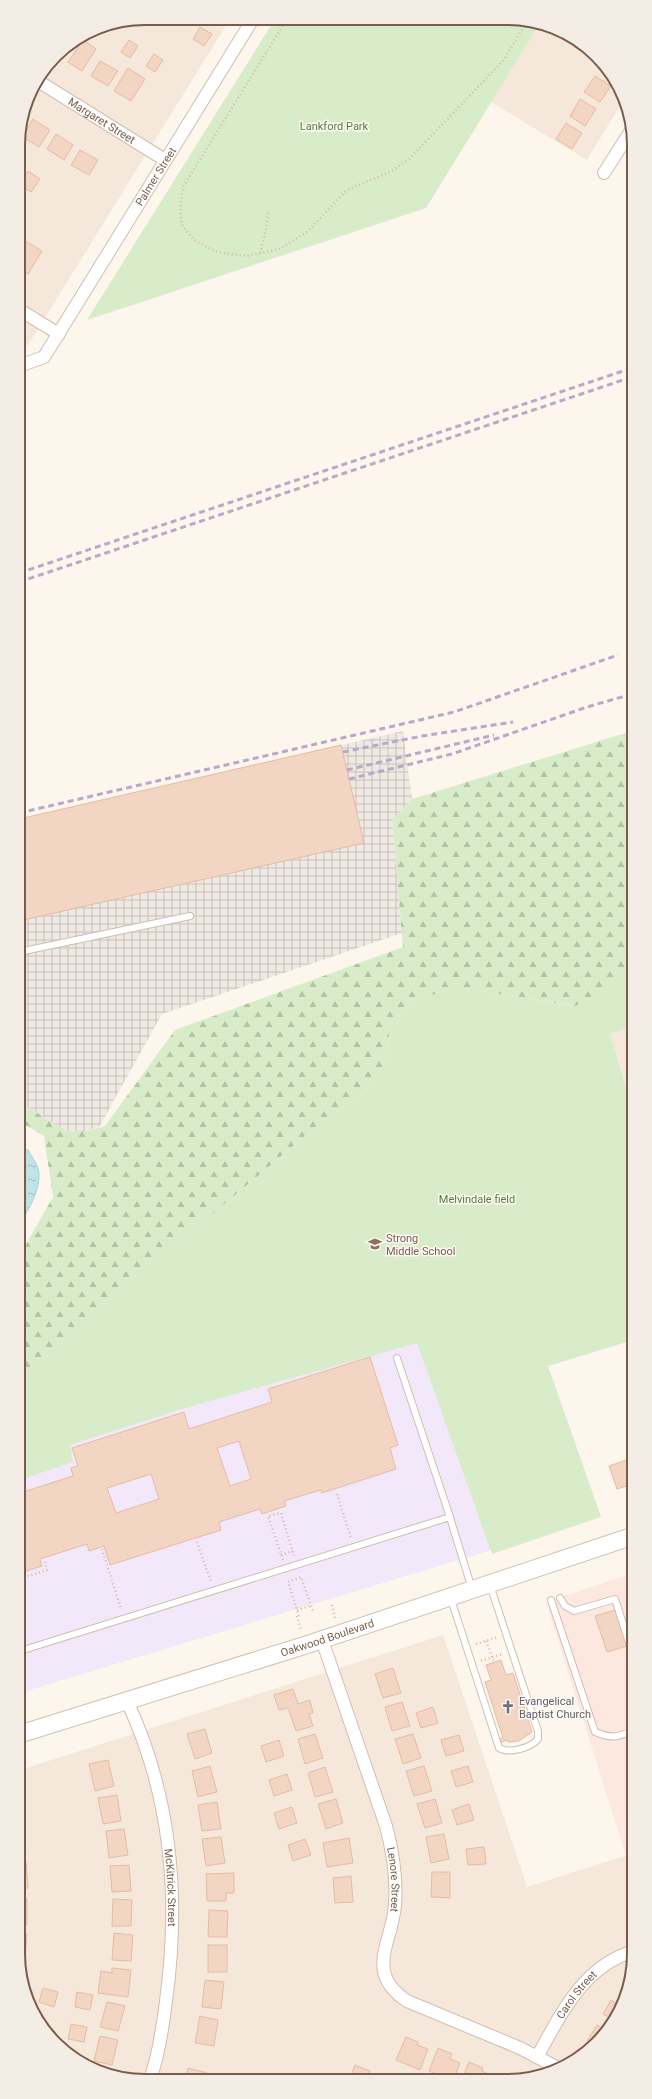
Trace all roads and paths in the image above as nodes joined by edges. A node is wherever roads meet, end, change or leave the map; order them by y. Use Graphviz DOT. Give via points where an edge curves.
graph roads {
  1 [pos="249,25"];
  2 [pos="283,25"];
  3 [pos="524,26"];
  4 [pos="42,83"];
  5 [pos="627,138"];
  6 [pos="166,160"];
  7 [pos="604,174"];
  8 [pos="268,211"];
  9 [pos="260,253"];
  10 [pos="25,313"];
  11 [pos="58,334"];
  12 [pos="25,364"];
  13 [pos="190,916"];
  14 [pos="25,951"];
  15 [pos="397,1358"];
  16 [pos="337,1494"];
  17 [pos="450,1517"];
  18 [pos="351,1538"];
  19 [pos="627,1538"];
  20 [pos="198,1542"];
  21 [pos="102,1549"];
  22 [pos="293,1551"];
  23 [pos="281,1555"];
  24 [pos="295,1556"];
  25 [pos="283,1560"];
  26 [pos="45,1562"];
  27 [pos="25,1577"];
  28 [pos="211,1583"];
  29 [pos="490,1584"];
  30 [pos="472,1590"];
  31 [pos="451,1597"];
  32 [pos="560,1598"];
  33 [pos="551,1600"];
  34 [pos="332,1605"];
  35 [pos="311,1606"];
  36 [pos="297,1610"];
  37 [pos="121,1611"];
  38 [pos="313,1611"];
  39 [pos="336,1618"];
  40 [pos="301,1630"];
  41 [pos="505,1632"];
  42 [pos="627,1636"];
  43 [pos="322,1640"];
  44 [pos="486,1641"];
  45 [pos="472,1646"];
  46 [pos="25,1648"];
  47 [pos="509,1652"];
  48 [pos="492,1658"];
  49 [pos="494,1662"];
  50 [pos="476,1663"];
  51 [pos="127,1701"];
  52 [pos="25,1732"];
  53 [pos="627,1733"];
  54 [pos="627,1954"];
  55 [pos="537,2057"];
  56 [pos="552,2065"];
  57 [pos="151,2074"];
  1 -- 6 [label="street, Palmer Street"];
  2 -- 9 [label="path" via="183,187 180,208 182,225 194,240 218,252 246,256"];
  3 -- 9 [label="path" via="503,61 409,159 392,171 347,190 307,232 279,249"];
  4 -- 6 [label="street, Margaret Street"];
  5 -- 7 [label="street"];
  6 -- 11 [label="street, Palmer Street"];
  8 -- 9 [label="path"];
  10 -- 11 [label="street"];
  11 -- 12 [label="street, Palmer Street" via="44,357"];
  13 -- 14 [label="lane"];
  15 -- 17 [label="lane"];
  16 -- 18 [label="path"];
  17 -- 30 [label="lane"];
  17 -- 46 [label="lane"];
  19 -- 29 [label="main road, Oakwood Boulevard"];
  20 -- 28 [label="path"];
  21 -- 37 [label="path"];
  22 -- 23 [label="path"];
  22 -- 23 [label="path" via="281,1512 268,1516"];
  22 -- 24 [label="path"];
  23 -- 25 [label="path"];
  26 -- 27 [label="path" via="47,1570"];
  29 -- 30 [label="main road, Oakwood Boulevard"];
  29 -- 41 [label="lane"];
  30 -- 31 [label="main road, Oakwood Boulevard"];
  31 -- 41 [label="lane" via="499,1748 510,1751 532,1745 538,1739 538,1735"];
  31 -- 43 [label="main road, Oakwood Boulevard"];
  32 -- 42 [label="lane" via="564,1606 574,1611 615,1599"];
  33 -- 53 [label="lane" via="595,1732 606,1737"];
  34 -- 39 [label="path"];
  35 -- 36 [label="path"];
  35 -- 36 [label="path" via="302,1577 288,1582"];
  35 -- 38 [label="path"];
  36 -- 40 [label="path"];
  41 -- 44 [label="path"];
  43 -- 51 [label="main road, Oakwood Boulevard"];
  43 -- 55 [label="street, Lenore Street" via="392,1849 396,1878 395,1905 382,1960 387,1982 407,2001"];
  44 -- 45 [label="path"];
  44 -- 48 [label="path"];
  47 -- 48 [label="path"];
  48 -- 49 [label="path"];
  48 -- 50 [label="path"];
  51 -- 52 [label="main road, Oakwood Boulevard"];
  51 -- 57 [label="street, McKitrick Street" via="142,1733 162,1803 171,1866 170,1971 163,2024"];
  54 -- 55 [label="street, Carol Street" via="610,1961 582,1984 570,1999"];
  55 -- 56 [label="street, Lenore Street"];
}
